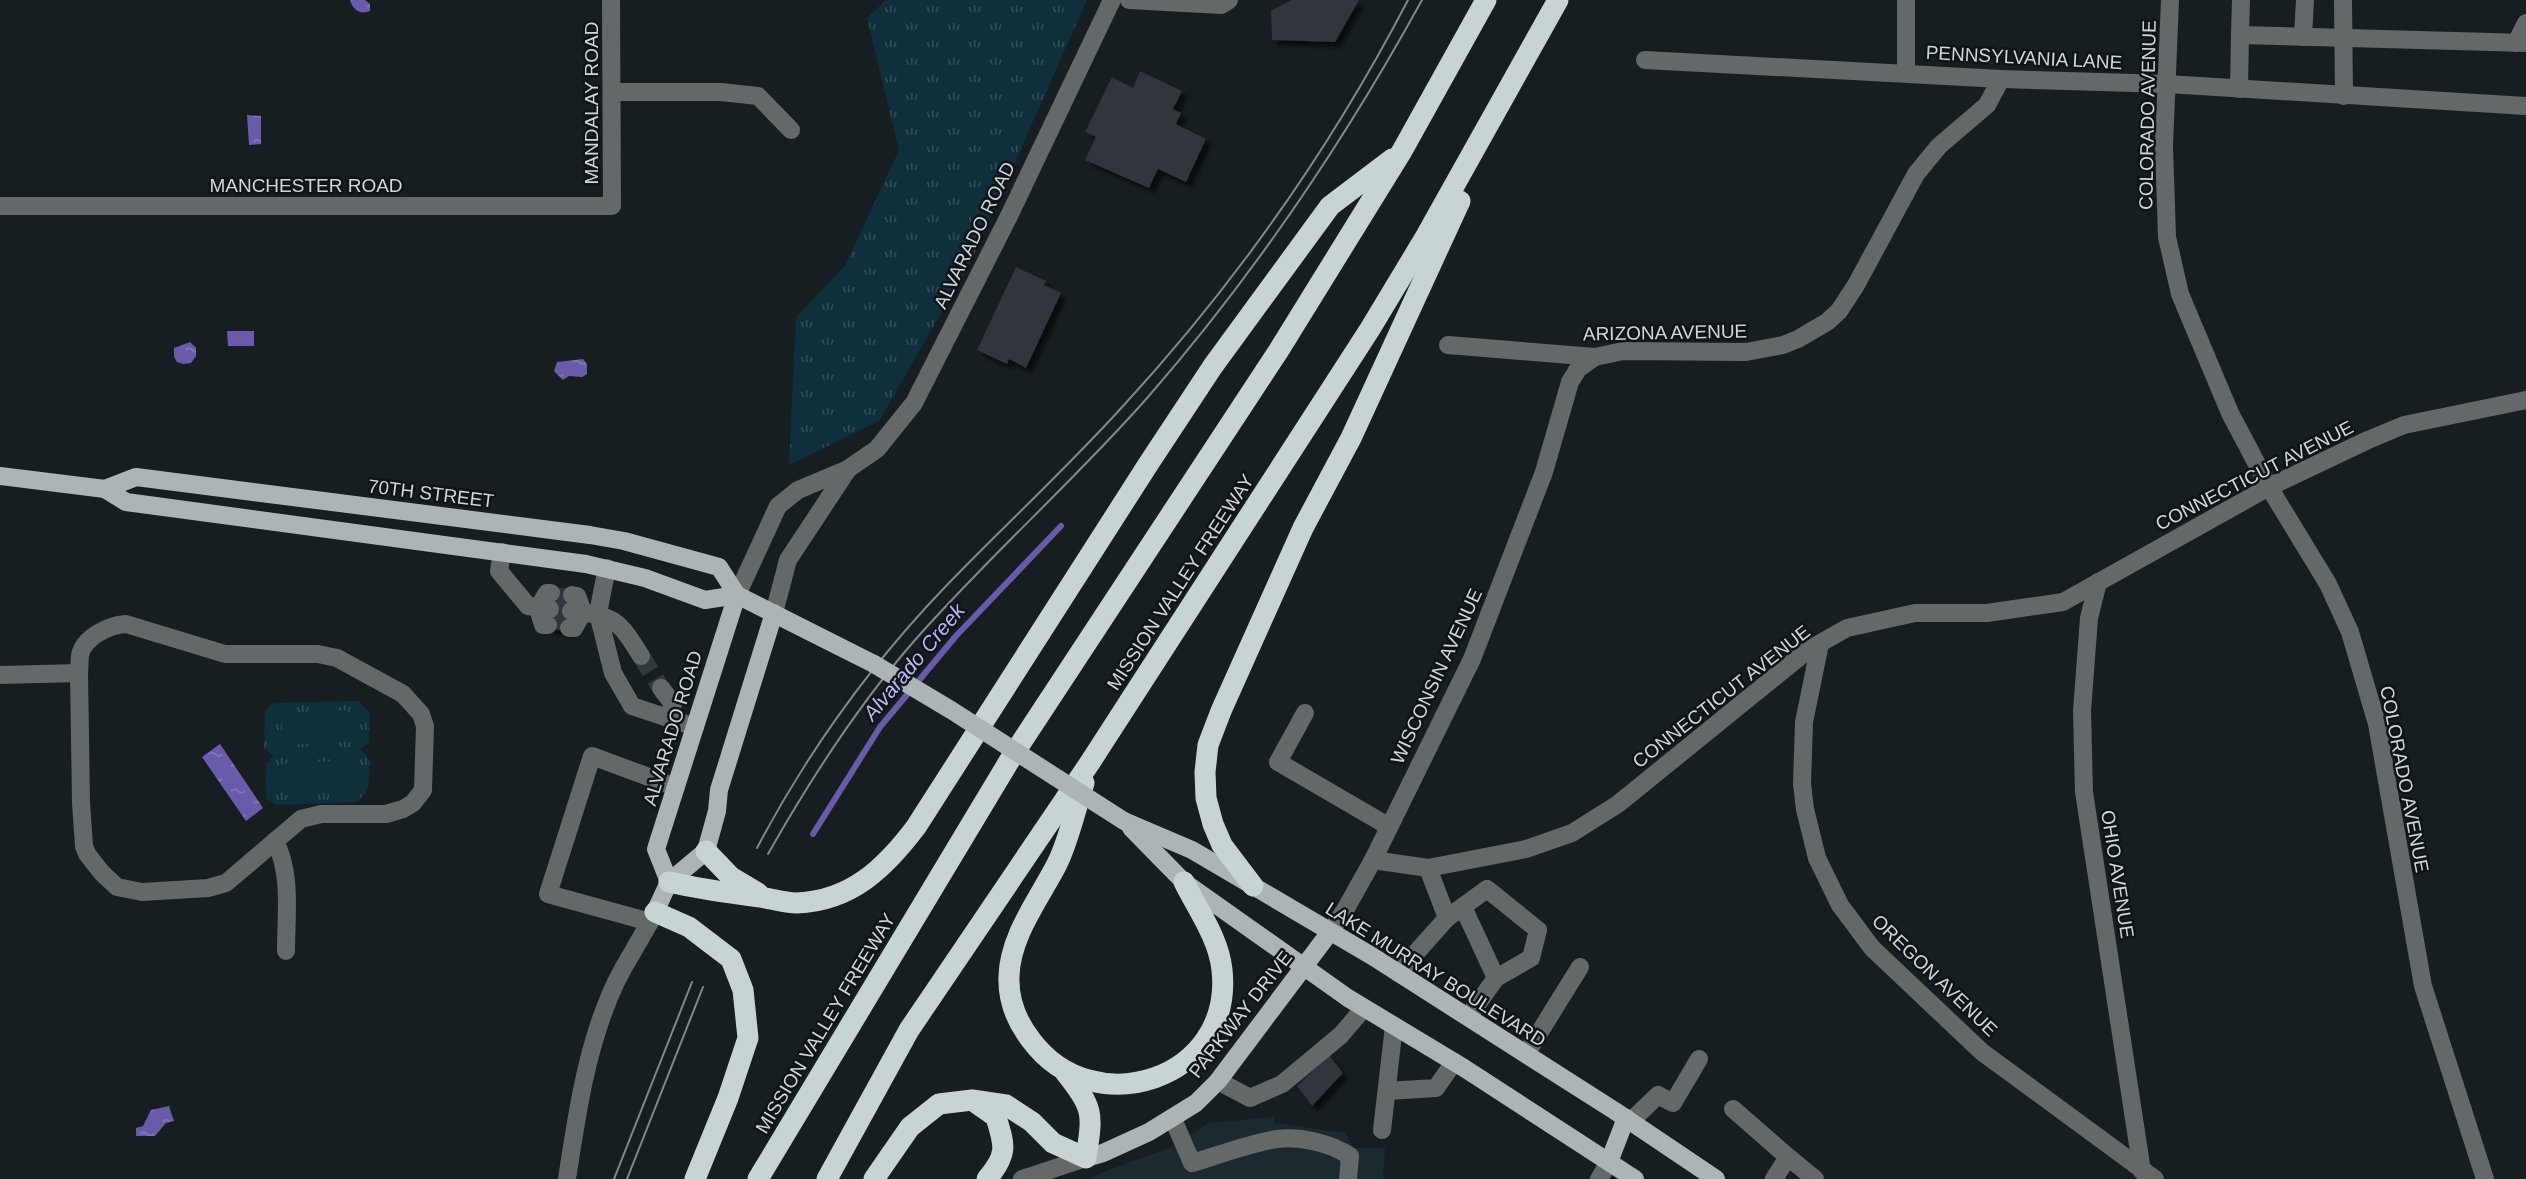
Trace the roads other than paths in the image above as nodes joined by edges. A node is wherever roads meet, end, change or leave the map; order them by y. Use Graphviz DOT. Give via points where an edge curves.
graph roads {
  1 [pos="611,0"];
  2 [pos="1112,0"];
  3 [pos="1129,0"];
  4 [pos="1229,0"];
  5 [pos="1486,0"];
  6 [pos="1558,0"];
  7 [pos="1906,0"];
  8 [pos="2170,0"];
  9 [pos="2241,0"];
  10 [pos="2305,0"];
  11 [pos="2343,0"];
  12 [pos="2526,23"];
  13 [pos="2240,36"];
  14 [pos="2303,37"];
  15 [pos="2344,38"];
  16 [pos="2521,43"];
  17 [pos="1645,60"];
  18 [pos="1522,67"];
  19 [pos="1906,72"];
  20 [pos="2001,79"];
  21 [pos="2167,84"];
  22 [pos="2239,89"];
  23 [pos="612,92"];
  24 [pos="2344,96"];
  25 [pos="2526,106"];
  26 [pos="791,130"];
  27 [pos="1402,151"];
  28 [pos="0,206"];
  29 [pos="612,206"];
  30 [pos="1448,345"];
  31 [pos="1595,357"];
  32 [pos="2526,400"];
  33 [pos="848,468"];
  34 [pos="0,476"];
  35 [pos="2269,487"];
  36 [pos="105,489"];
  37 [pos="502,552"];
  38 [pos="607,568"];
  39 [pos="2098,582"];
  40 [pos="737,595"];
  41 [pos="547,609"];
  42 [pos="579,612"];
  43 [pos="774,613"];
  44 [pos="807,629"];
  45 [pos="1820,644"];
  46 [pos="641,656"];
  47 [pos="79,673"];
  48 [pos="0,675"];
  49 [pos="662,688"];
  50 [pos="1305,713"];
  51 [pos="668,718"];
  52 [pos="695,727"];
  53 [pos="1091,761"];
  54 [pos="676,787"];
  55 [pos="1124,821"];
  56 [pos="1388,826"];
  57 [pos="275,841"];
  58 [pos="706,851"];
  59 [pos="1373,860"];
  60 [pos="1428,868"];
  61 [pos="669,882"];
  62 [pos="1184,883"];
  63 [pos="1253,886"];
  64 [pos="766,898"];
  65 [pos="1463,906"];
  66 [pos="652,917"];
  67 [pos="1447,918"];
  68 [pos="1330,932"];
  69 [pos="286,950"];
  70 [pos="1304,965"];
  71 [pos="1580,967"];
  72 [pos="1398,973"];
  73 [pos="1496,978"];
  74 [pos="1364,1008"];
  75 [pos="1468,1017"];
  76 [pos="1394,1026"];
  77 [pos="1526,1054"];
  78 [pos="1699,1059"];
  79 [pos="1454,1062"];
  80 [pos="1065,1072"];
  81 [pos="1218,1081"];
  82 [pos="1387,1091"];
  83 [pos="972,1100"];
  84 [pos="1733,1109"];
  85 [pos="1173,1119"];
  86 [pos="1628,1120"];
  87 [pos="1382,1130"];
  88 [pos="1788,1157"];
  89 [pos="1086,1158"];
  90 [pos="1609,1161"];
  91 [pos="2148,1175"];
  92 [pos="567,1179"];
  93 [pos="695,1179"];
  94 [pos="758,1179"];
  95 [pos="827,1179"];
  96 [pos="874,1179"];
  97 [pos="987,1179"];
  98 [pos="1022,1179"];
  99 [pos="1348,1179"];
  100 [pos="1599,1179"];
  101 [pos="1635,1179"];
  102 [pos="1716,1179"];
  103 [pos="1774,1179"];
  104 [pos="1815,1179"];
  105 [pos="2485,1179"];
  1 -- 23 [label="street, MANDALAY ROAD"];
  2 -- 33 [label="street, ALVARADO ROAD" via="914,402 877,449"];
  3 -- 4 [label="street" via="1221,5"];
  5 -- 27 [label="highway, MISSION VALLEY FREEWAY"];
  6 -- 18 [label="highway, MISSION VALLEY FREEWAY"];
  7 -- 19 [label="street"];
  8 -- 21 [label="street, COLORADO AVENUE"];
  9 -- 13 [label="street"];
  10 -- 14 [label="street"];
  11 -- 15 [label="street"];
  12 -- 16 [label="street"];
  13 -- 14 [label="street"];
  13 -- 22 [label="street"];
  14 -- 15 [label="street"];
  15 -- 16 [label="street"];
  15 -- 24 [label="street"];
  17 -- 19 [label="street, PENNSYLVANIA LANE"];
  18 -- 53 [label="highway, MISSION VALLEY FREEWAY" via="1370,329"];
  18 -- 63 [label="highway" via="1351,438 1303,528 1208,745 1206,798 1213,824 1222,845"];
  19 -- 20 [label="street, PENNSYLVANIA LANE"];
  20 -- 21 [label="street, PENNSYLVANIA LANE"];
  20 -- 31 [label="street, ARIZONA AVENUE" via="1987,105 1939,146 1916,174 1856,285 1827,322 1791,342 1755,351 1623,351"];
  21 -- 22 [label="street, PENNSYLVANIA LANE"];
  21 -- 35 [label="street, COLORADO AVENUE" via="2167,237 2180,294 2230,413"];
  22 -- 24 [label="street, PENNSYLVANIA LANE"];
  23 -- 26 [label="street" via="758,96"];
  23 -- 29 [label="street, MANDALAY ROAD"];
  24 -- 25 [label="street, PENNSYLVANIA LANE"];
  27 -- 64 [label="highway" via="1330,206 1213,366 897,853 857,887 841,894 795,903"];
  27 -- 94 [label="highway, MISSION VALLEY FREEWAY" via="1279,350 1011,758"];
  28 -- 29 [label="street, MANCHESTER ROAD"];
  30 -- 31 [label="street, ARIZONA AVENUE"];
  31 -- 56 [label="street, WISCONSIN AVENUE" via="1578,369 1570,382 1544,472 1477,647"];
  32 -- 35 [label="street, CONNECTICUT AVENUE" via="2404,425"];
  33 -- 40 [label="street, ALVARADO ROAD" via="798,490 778,506"];
  33 -- 43 [label="street, ALVARADO ROAD" via="788,560"];
  34 -- 36 [label="main road, 70TH STREET"];
  35 -- 39 [label="street, CONNECTICUT AVENUE"];
  35 -- 105 [label="street, COLORADO AVENUE" via="2328,584 2350,632 2377,724 2423,986"];
  36 -- 37 [label="main road, 70TH STREET" via="126,502"];
  36 -- 40 [label="main road, 70TH STREET" via="136,477 590,535 719,567"];
  37 -- 38 [label="main road, 70TH STREET"];
  37 -- 41 [label="street" via="499,571 528,606"];
  38 -- 40 [label="main road, 70TH STREET" via="705,600"];
  38 -- 42 [label="street"];
  39 -- 45 [label="street, CONNECTICUT AVENUE" via="2063,602 1987,613 1915,613 1847,628"];
  39 -- 91 [label="street, OHIO AVENUE" via="2089,618 2083,698 2084,792"];
  40 -- 43 [label="main road, 70TH STREET"];
  40 -- 52 [label="main road, ALVARADO ROAD"];
  42 -- 46 [label="street" via="622,627"];
  42 -- 51 [label="street" via="632,706"];
  43 -- 44 [label="main road, 70TH STREET"];
  43 -- 58 [label="main road, ALVARADO ROAD" via="719,790"];
  44 -- 55 [label="main road, LAKE MURRAY BOULEVARD, bridge" via="951,710"];
  45 -- 60 [label="street, CONNECTICUT AVENUE" via="1618,804 1572,833 1526,849"];
  45 -- 91 [label="street, OREGON AVENUE" via="1804,722 1802,784 1814,846 1840,905 1872,947 1982,1052"];
  47 -- 48 [label="street"];
  47 -- 57 [label="street" via="84,846 117,887 142,892 226,883"];
  47 -- 57 [label="street" via="81,652 95,635 126,624 225,654 337,658 403,694 421,714 425,726 423,790 413,803 386,814 301,818"];
  49 -- 51 [label="street" via="673,704"];
  50 -- 56 [label="street" via="1278,761"];
  51 -- 52 [label="street"];
  52 -- 54 [label="main road, ALVARADO ROAD"];
  53 -- 80 [label="highway" via="1058,862 1016,943 1009,975 1021,1028"];
  53 -- 95 [label="highway, MISSION VALLEY FREEWAY" via="909,1030"];
  54 -- 61 [label="main road, ALVARADO ROAD" via="656,849"];
  54 -- 66 [label="street" via="592,757 548,894"];
  55 -- 62 [label="main road, LAKE MURRAY BOULEVARD"];
  55 -- 63 [label="main road, LAKE MURRAY BOULEVARD" via="1192,850"];
  56 -- 59 [label="street, WISCONSIN AVENUE"];
  57 -- 69 [label="street" via="286,877"];
  58 -- 61 [label="main road"];
  58 -- 64 [label="highway" via="731,877"];
  59 -- 60 [label="street, CONNECTICUT AVENUE"];
  59 -- 68 [label="street, WISCONSIN AVENUE"];
  60 -- 67 [label="street"];
  61 -- 64 [label="highway"];
  61 -- 66 [label="main road"];
  62 -- 70 [label="main road, LAKE MURRAY BOULEVARD"];
  62 -- 80 [label="highway" via="1217,949 1222,969 1220,1009 1205,1042 1182,1065 1152,1080 1113,1085"];
  63 -- 68 [label="main road, LAKE MURRAY BOULEVARD"];
  65 -- 67 [label="street"];
  65 -- 73 [label="street"];
  65 -- 73 [label="street" via="1487,889 1538,930 1531,958"];
  66 -- 92 [label="street" via="603,1015 579,1102"];
  66 -- 93 [label="highway" via="689,927 731,959 743,990 748,1038"];
  67 -- 72 [label="street"];
  68 -- 70 [label="main road, PARKWAY DRIVE"];
  68 -- 72 [label="main road, LAKE MURRAY BOULEVARD"];
  70 -- 74 [label="main road, LAKE MURRAY BOULEVARD"];
  70 -- 81 [label="main road, PARKWAY DRIVE"];
  71 -- 77 [label="street"];
  72 -- 75 [label="main road, LAKE MURRAY BOULEVARD"];
  73 -- 75 [label="street"];
  74 -- 76 [label="main road, LAKE MURRAY BOULEVARD"];
  74 -- 81 [label="street" via="1341,1035 1282,1084 1250,1098"];
  75 -- 77 [label="main road, LAKE MURRAY BOULEVARD"];
  76 -- 79 [label="main road, LAKE MURRAY BOULEVARD"];
  76 -- 82 [label="street"];
  77 -- 86 [label="main road, LAKE MURRAY BOULEVARD"];
  78 -- 86 [label="street" via="1673,1103 1658,1096"];
  79 -- 82 [label="street" via="1436,1088"];
  79 -- 90 [label="main road, LAKE MURRAY BOULEVARD"];
  80 -- 89 [label="highway" via="1083,1095 1092,1118"];
  81 -- 85 [label="main road, PARKWAY DRIVE"];
  82 -- 87 [label="street"];
  83 -- 89 [label="highway" via="1006,1105 1053,1143"];
  83 -- 96 [label="highway" via="939,1104 910,1127"];
  83 -- 97 [label="highway" via="996,1117 1005,1146"];
  84 -- 88 [label="street"];
  85 -- 89 [label="main road, PARKWAY DRIVE"];
  85 -- 99 [label="street" via="1192,1163 1277,1138 1337,1148 1350,1156"];
  86 -- 90 [label="main road"];
  86 -- 102 [label="main road, LAKE MURRAY BOULEVARD"];
  88 -- 103 [label="street"];
  88 -- 104 [label="street"];
  89 -- 98 [label="street, PARKWAY DRIVE"];
  90 -- 100 [label="street"];
  90 -- 101 [label="main road, LAKE MURRAY BOULEVARD"];
}
